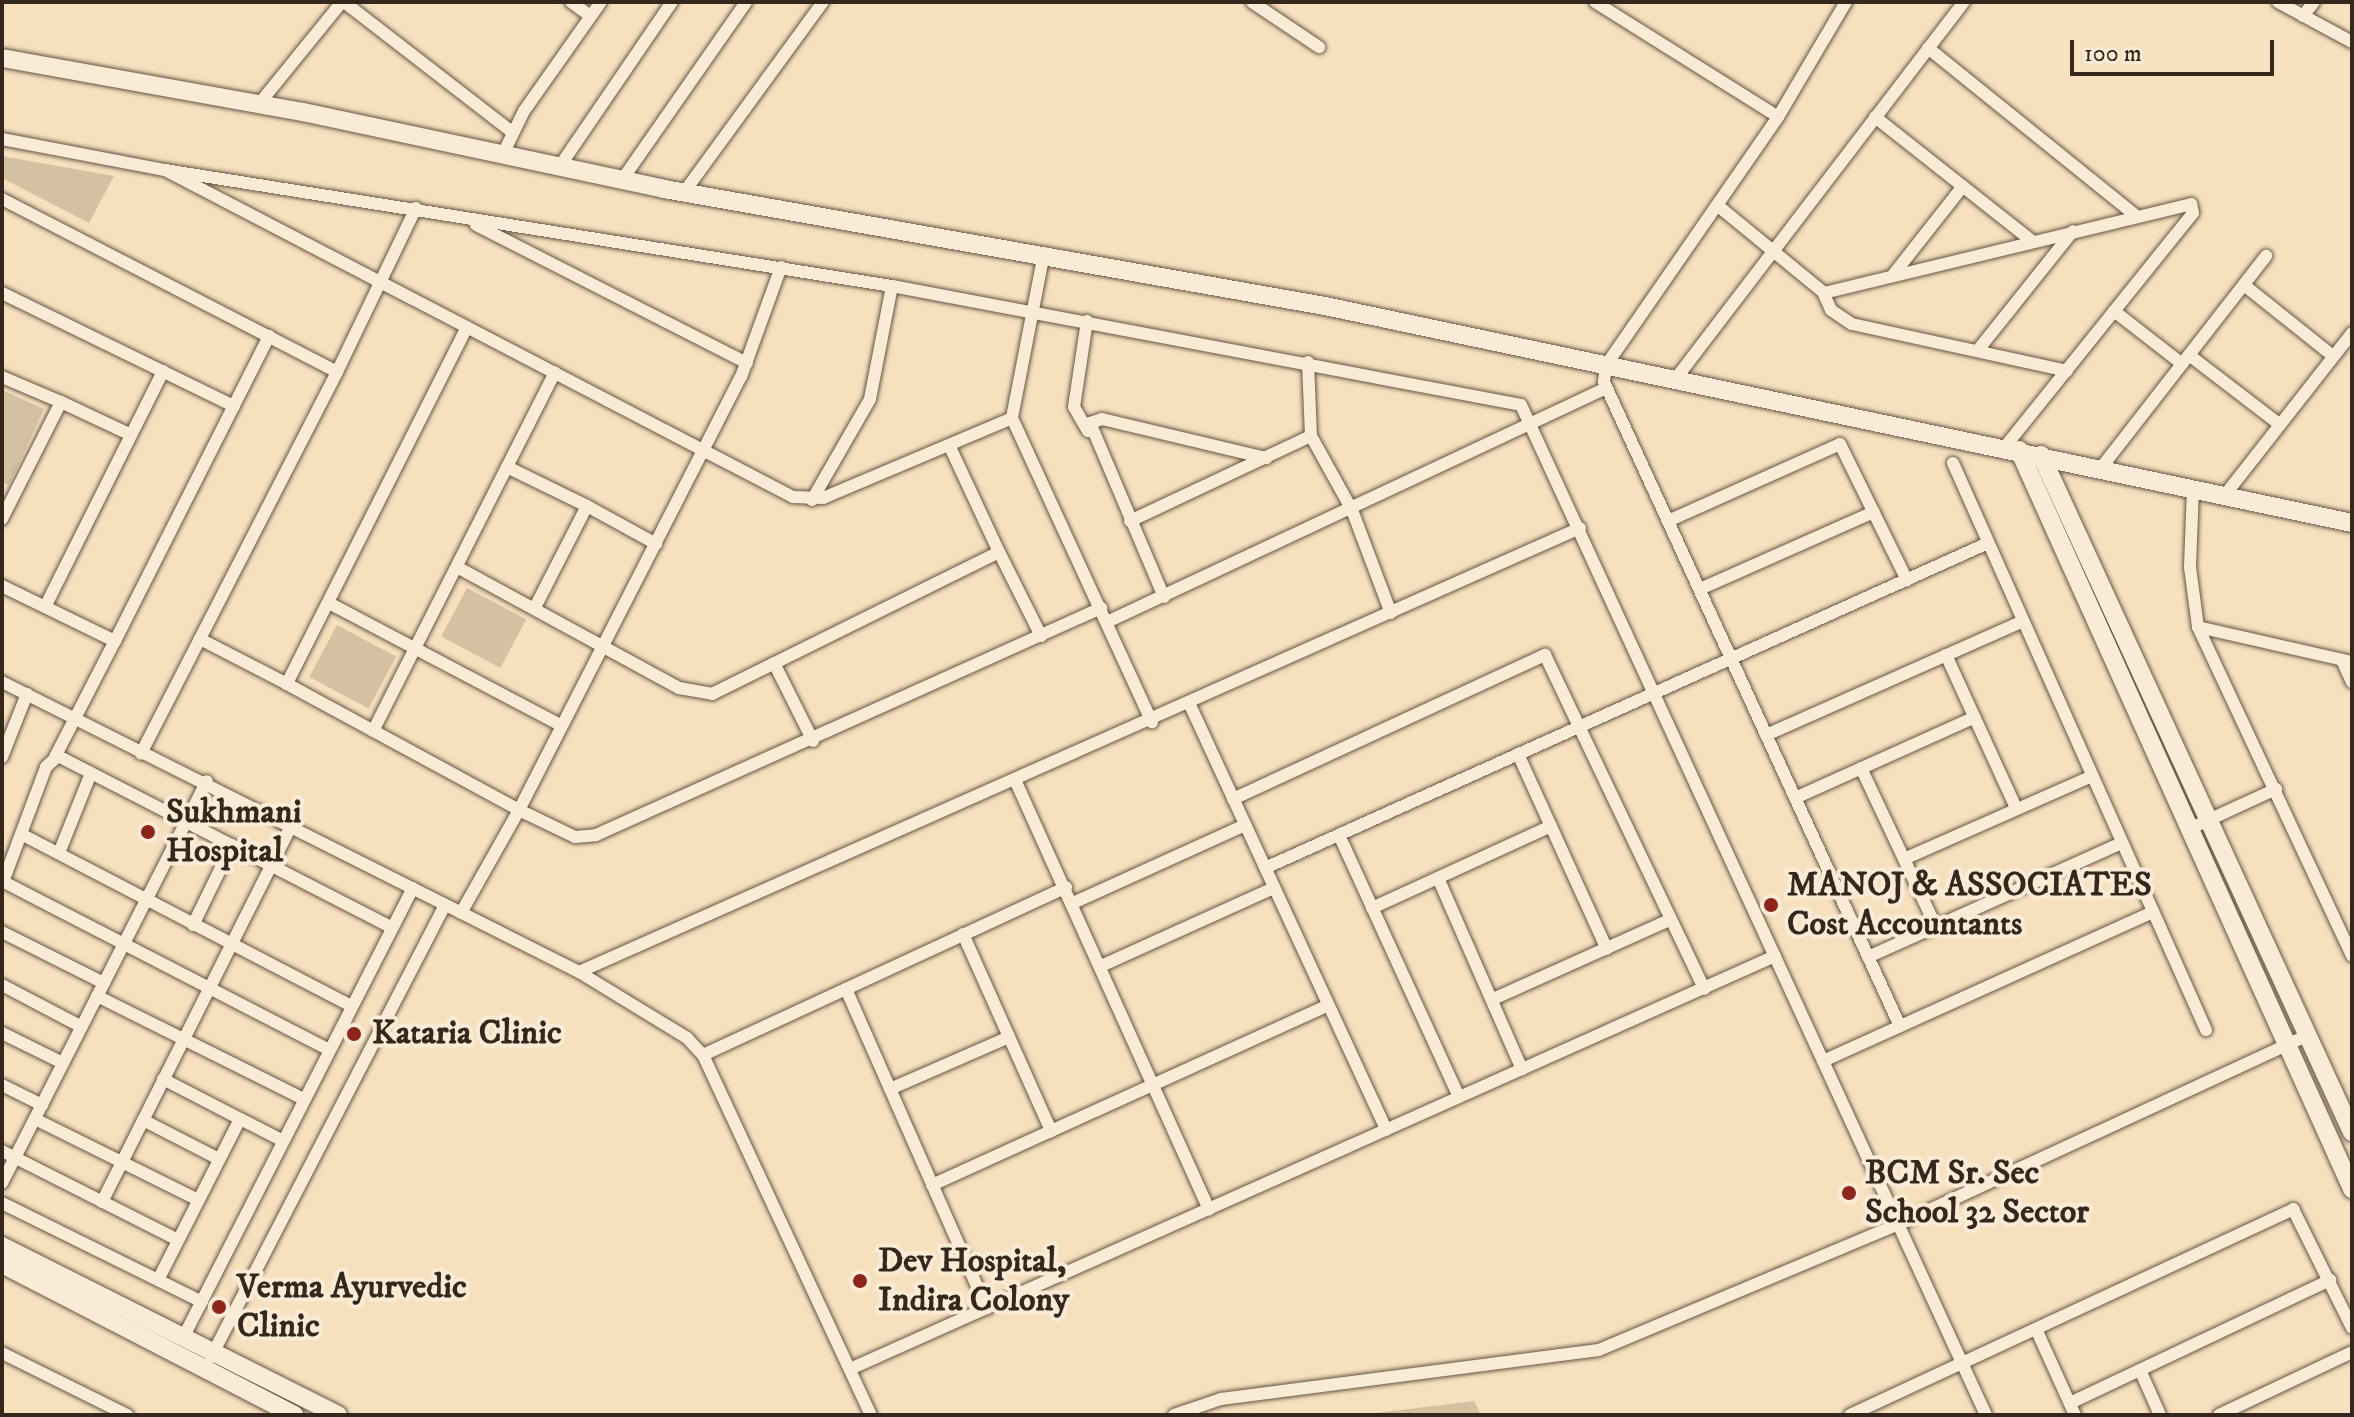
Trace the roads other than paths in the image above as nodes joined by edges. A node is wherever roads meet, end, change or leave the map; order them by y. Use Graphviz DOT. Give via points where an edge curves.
graph roads {
  1 [pos="343,2"];
  2 [pos="571,2"];
  3 [pos="601,2"];
  4 [pos="672,2"];
  5 [pos="746,2"];
  6 [pos="823,2"];
  7 [pos="1252,2"];
  8 [pos="1595,2"];
  9 [pos="1846,2"];
  10 [pos="1964,2"];
  11 [pos="2278,2"];
  12 [pos="2314,2"];
  13 [pos="590,16"];
  14 [pos="2303,16"];
  15 [pos="2352,42"];
  16 [pos="1319,47"];
  17 [pos="1928,48"];
  18 [pos="2,58"];
  19 [pos="259,104"];
  20 [pos="1778,117"];
  21 [pos="1875,117"];
  22 [pos="512,132"];
  23 [pos="2,139"];
  24 [pos="503,154"];
  25 [pos="560,166"];
  26 [pos="165,170"];
  27 [pos="622,180"];
  28 [pos="1963,186"];
  29 [pos="685,191"];
  30 [pos="2,199"];
  31 [pos="1717,205"];
  32 [pos="416,208"];
  33 [pos="2135,215"];
  34 [pos="466,220"];
  35 [pos="2073,231"];
  36 [pos="2032,241"];
  37 [pos="1772,250"];
  38 [pos="1044,253"];
  39 [pos="2266,256"];
  40 [pos="781,267"];
  41 [pos="1893,275"];
  42 [pos="382,284"];
  43 [pos="2244,285"];
  44 [pos="892,286"];
  45 [pos="1823,292"];
  46 [pos="3,295"];
  47 [pos="1031,310"];
  48 [pos="2114,311"];
  49 [pos="1087,321"];
  50 [pos="467,327"];
  51 [pos="2352,333"];
  52 [pos="269,336"];
  53 [pos="1978,350"];
  54 [pos="2333,356"];
  55 [pos="2186,359"];
  56 [pos="1308,362"];
  57 [pos="747,363"];
  58 [pos="1606,365"];
  59 [pos="163,371"];
  60 [pos="2067,371"];
  61 [pos="337,372"];
  62 [pos="555,373"];
  63 [pos="2,377"];
  64 [pos="1674,381"];
  65 [pos="1606,388"];
  66 [pos="61,402"];
  67 [pos="234,406"];
  68 [pos="1012,418"];
  69 [pos="2279,424"];
  70 [pos="1534,426"];
  71 [pos="1088,431"];
  72 [pos="131,435"];
  73 [pos="1311,436"];
  74 [pos="950,447"];
  75 [pos="2012,449"];
  76 [pos="704,450"];
  77 [pos="2041,455"];
  78 [pos="1266,458"];
  79 [pos="1953,463"];
  80 [pos="507,467"];
  81 [pos="2101,468"];
  82 [pos="2193,488"];
  83 [pos="2225,495"];
  84 [pos="6,498"];
  85 [pos="812,500"];
  86 [pos="587,506"];
  87 [pos="1352,510"];
  88 [pos="1874,512"];
  89 [pos="2,519"];
  90 [pos="1130,521"];
  91 [pos="1668,521"];
  92 [pos="2352,523"];
  93 [pos="1580,528"];
  94 [pos="1988,543"];
  95 [pos="656,544"];
  96 [pos="999,552"];
  97 [pos="457,567"];
  98 [pos="1907,580"];
  99 [pos="2,586"];
  100 [pos="1700,589"];
  101 [pos="1164,597"];
  102 [pos="329,603"];
  103 [pos="45,607"];
  104 [pos="535,607"];
  105 [pos="1101,608"];
  106 [pos="1391,613"];
  107 [pos="2023,621"];
  108 [pos="1107,622"];
  109 [pos="2198,627"];
  110 [pos="1041,636"];
  111 [pos="200,639"];
  112 [pos="115,641"];
  113 [pos="604,644"];
  114 [pos="416,649"];
  115 [pos="1946,655"];
  116 [pos="1731,659"];
  117 [pos="2347,661"];
  118 [pos="774,663"];
  119 [pos="2,682"];
  120 [pos="2352,682"];
  121 [pos="287,684"];
  122 [pos="1655,693"];
  123 [pos="27,694"];
  124 [pos="1190,705"];
  125 [pos="1975,717"];
  126 [pos="74,721"];
  127 [pos="1152,722"];
  128 [pos="562,726"];
  129 [pos="1582,726"];
  130 [pos="373,731"];
  131 [pos="1766,735"];
  132 [pos="813,741"];
  133 [pos="141,754"];
  134 [pos="1518,754"];
  135 [pos="2,757"];
  136 [pos="55,757"];
  137 [pos="1861,768"];
  138 [pos="91,773"];
  139 [pos="2092,776"];
  140 [pos="207,781"];
  141 [pos="1016,782"];
  142 [pos="2276,789"];
  143 [pos="1795,798"];
  144 [pos="1233,799"];
  145 [pos="2016,808"];
  146 [pos="519,810"];
  147 [pos="186,821"];
  148 [pos="2208,821"];
  149 [pos="292,825"];
  150 [pos="1245,825"];
  151 [pos="1551,826"];
  152 [pos="2189,829"];
  153 [pos="21,834"];
  154 [pos="1339,835"];
  155 [pos="2122,843"];
  156 [pos="232,845"];
  157 [pos="59,853"];
  158 [pos="1904,859"];
  159 [pos="271,866"];
  160 [pos="1265,868"];
  161 [pos="1438,878"];
  162 [pos="3,882"];
  163 [pos="1066,887"];
  164 [pos="413,888"];
  165 [pos="1274,888"];
  166 [pos="146,900"];
  167 [pos="1073,903"];
  168 [pos="445,905"];
  169 [pos="1372,908"];
  170 [pos="2153,912"];
  171 [pos="461,913"];
  172 [pos="1670,920"];
  173 [pos="193,925"];
  174 [pos="1936,927"];
  175 [pos="392,928"];
  176 [pos="2,932"];
  177 [pos="963,934"];
  178 [pos="123,944"];
  179 [pos="232,944"];
  180 [pos="1607,949"];
  181 [pos="1775,956"];
  182 [pos="2352,956"];
  183 [pos="1868,957"];
  184 [pos="1101,966"];
  185 [pos="579,972"];
  186 [pos="104,983"];
  187 [pos="2,985"];
  188 [pos="210,987"];
  189 [pos="846,989"];
  190 [pos="1704,989"];
  191 [pos="97,996"];
  192 [pos="1493,999"];
  193 [pos="1328,1005"];
  194 [pos="352,1006"];
  195 [pos="1900,1026"];
  196 [pos="82,1027"];
  197 [pos="2206,1030"];
  198 [pos="2,1033"];
  199 [pos="2308,1035"];
  200 [pos="1009,1037"];
  201 [pos="184,1039"];
  202 [pos="2287,1045"];
  203 [pos="329,1050"];
  204 [pos="703,1055"];
  205 [pos="1823,1061"];
  206 [pos="63,1063"];
  207 [pos="1522,1069"];
  208 [pos="163,1079"];
  209 [pos="1154,1084"];
  210 [pos="2,1085"];
  211 [pos="890,1089"];
  212 [pos="1459,1097"];
  213 [pos="304,1099"];
  214 [pos="42,1105"];
  215 [pos="35,1119"];
  216 [pos="240,1119"];
  217 [pos="143,1120"];
  218 [pos="1386,1130"];
  219 [pos="1051,1131"];
  220 [pos="2352,1132"];
  221 [pos="283,1141"];
  222 [pos="2,1151"];
  223 [pos="15,1158"];
  224 [pos="219,1159"];
  225 [pos="123,1161"];
  226 [pos="2,1183"];
  227 [pos="932,1185"];
  228 [pos="2352,1189"];
  229 [pos="198,1200"];
  230 [pos="102,1202"];
  231 [pos="2,1203"];
  232 [pos="1209,1209"];
  233 [pos="1897,1225"];
  234 [pos="178,1240"];
  235 [pos="2,1246"];
  236 [pos="2,1264"];
  237 [pos="158,1280"];
  238 [pos="2330,1280"];
  239 [pos="202,1302"];
  240 [pos="987,1308"];
  241 [pos="2352,1328"];
  242 [pos="2036,1329"];
  243 [pos="184,1336"];
  244 [pos="214,1352"];
  245 [pos="2352,1352"];
  246 [pos="2,1353"];
  247 [pos="1962,1363"];
  248 [pos="204,1369"];
  249 [pos="850,1369"];
  250 [pos="2140,1370"];
  251 [pos="2073,1409"];
  252 [pos="127,1415"];
  253 [pos="294,1415"];
  254 [pos="338,1415"];
  255 [pos="871,1415"];
  256 [pos="1174,1415"];
  257 [pos="1850,1415"];
  258 [pos="1986,1415"];
  259 [pos="2160,1415"];
  260 [pos="2219,1415"];
  1 -- 19 [label="street"];
  1 -- 22 [label="street"];
  2 -- 13 [label="street"];
  3 -- 13 [label="street"];
  4 -- 25 [label="street"];
  5 -- 27 [label="street"];
  6 -- 29 [label="street"];
  7 -- 16 [label="street"];
  8 -- 20 [label="street"];
  9 -- 20 [label="street"];
  10 -- 17 [label="street"];
  11 -- 14 [label="street"];
  12 -- 14 [label="street"];
  13 -- 22 [label="street"];
  14 -- 15 [label="street"];
  17 -- 21 [label="street"];
  17 -- 33 [label="street"];
  18 -- 19 [label="street"];
  19 -- 24 [label="street"];
  20 -- 31 [label="street"];
  21 -- 28 [label="street"];
  21 -- 37 [label="street"];
  22 -- 24 [label="street"];
  23 -- 26 [label="street"];
  24 -- 25 [label="street"];
  25 -- 27 [label="street"];
  26 -- 32 [label="street"];
  26 -- 42 [label="street"];
  27 -- 29 [label="street"];
  28 -- 36 [label="street"];
  28 -- 41 [label="street"];
  29 -- 38 [label="street"];
  30 -- 52 [label="street"];
  31 -- 37 [label="street"];
  31 -- 58 [label="street"];
  32 -- 34 [label="street"];
  32 -- 42 [label="street"];
  33 -- 35 [label="street"];
  33 -- 48 [label="street" via="2193,206"];
  34 -- 40 [label="street"];
  34 -- 57 [label="street"];
  35 -- 36 [label="street"];
  35 -- 53 [label="street"];
  36 -- 41 [label="street"];
  37 -- 45 [label="street"];
  37 -- 64 [label="street"];
  38 -- 47 [label="street"];
  38 -- 58 [label="street"];
  39 -- 43 [label="street"];
  40 -- 44 [label="street"];
  40 -- 57 [label="street"];
  41 -- 45 [label="street"];
  42 -- 50 [label="street"];
  42 -- 61 [label="street"];
  43 -- 54 [label="street"];
  43 -- 55 [label="street"];
  44 -- 47 [label="street"];
  44 -- 85 [label="street" via="870,399"];
  45 -- 53 [label="street" via="1831,310 1852,324"];
  46 -- 59 [label="street"];
  47 -- 49 [label="street"];
  47 -- 68 [label="street"];
  48 -- 55 [label="street"];
  48 -- 60 [label="street"];
  49 -- 56 [label="street"];
  49 -- 71 [label="street" via="1074,407"];
  50 -- 62 [label="street"];
  50 -- 102 [label="street"];
  51 -- 54 [label="street"];
  52 -- 61 [label="street"];
  52 -- 67 [label="street"];
  53 -- 60 [label="street"];
  54 -- 69 [label="street"];
  55 -- 69 [label="street"];
  55 -- 81 [label="street"];
  56 -- 70 [label="street" via="1509,401 1521,405"];
  56 -- 73 [label="street"];
  57 -- 76 [label="street"];
  58 -- 64 [label="street"];
  58 -- 65 [label="street"];
  59 -- 67 [label="street"];
  59 -- 72 [label="street"];
  60 -- 75 [label="street"];
  61 -- 111 [label="street"];
  62 -- 76 [label="street"];
  62 -- 80 [label="street"];
  63 -- 66 [label="street"];
  64 -- 75 [label="street"];
  65 -- 70 [label="street"];
  65 -- 91 [label="street"];
  66 -- 72 [label="street"];
  66 -- 84 [label="street"];
  67 -- 112 [label="street"];
  68 -- 74 [label="street"];
  68 -- 105 [label="street"];
  69 -- 83 [label="street"];
  70 -- 87 [label="street"];
  70 -- 93 [label="street"];
  71 -- 78 [label="street" via="1102,419"];
  71 -- 90 [label="street"];
  72 -- 103 [label="street"];
  73 -- 78 [label="street"];
  73 -- 87 [label="street"];
  74 -- 85 [label="street"];
  74 -- 96 [label="street"];
  75 -- 77 [label="street"];
  75 -- 152 [label="street"];
  76 -- 85 [label="street"];
  76 -- 95 [label="street"];
  77 -- 81 [label="street"];
  77 -- 148 [label="street"];
  78 -- 90 [label="street"];
  79 -- 94 [label="street"];
  80 -- 86 [label="street"];
  80 -- 97 [label="street"];
  81 -- 82 [label="street"];
  82 -- 83 [label="street"];
  82 -- 109 [label="street" via="2190,567"];
  83 -- 92 [label="street"];
  84 -- 89 [label="street"];
  86 -- 95 [label="street"];
  86 -- 104 [label="street"];
  87 -- 101 [label="street"];
  87 -- 106 [label="street"];
  88 -- 91 [label="street" via="1840,444"];
  88 -- 98 [label="street"];
  88 -- 100 [label="street"];
  90 -- 101 [label="street"];
  91 -- 100 [label="street"];
  93 -- 106 [label="street"];
  93 -- 122 [label="street"];
  94 -- 98 [label="street"];
  94 -- 107 [label="street"];
  95 -- 113 [label="street"];
  96 -- 110 [label="street"];
  96 -- 118 [label="street"];
  97 -- 104 [label="street"];
  97 -- 114 [label="street"];
  98 -- 116 [label="street"];
  99 -- 103 [label="street"];
  100 -- 116 [label="street"];
  101 -- 108 [label="street"];
  102 -- 114 [label="street"];
  102 -- 121 [label="street"];
  103 -- 112 [label="street"];
  104 -- 113 [label="street"];
  105 -- 108 [label="street"];
  105 -- 110 [label="street"];
  106 -- 124 [label="street"];
  107 -- 115 [label="street"];
  107 -- 139 [label="street"];
  108 -- 127 [label="street"];
  109 -- 117 [label="street"];
  109 -- 142 [label="street"];
  110 -- 132 [label="street"];
  111 -- 121 [label="street"];
  111 -- 133 [label="street"];
  112 -- 126 [label="street"];
  113 -- 118 [label="street" via="697,695 720,692"];
  113 -- 128 [label="street"];
  114 -- 128 [label="street"];
  114 -- 130 [label="street"];
  115 -- 125 [label="street"];
  115 -- 131 [label="street"];
  116 -- 122 [label="street"];
  116 -- 131 [label="street"];
  117 -- 120 [label="street"];
  118 -- 132 [label="street"];
  119 -- 123 [label="street"];
  121 -- 130 [label="street"];
  122 -- 129 [label="street"];
  122 -- 181 [label="street"];
  123 -- 126 [label="street"];
  123 -- 135 [label="street"];
  124 -- 127 [label="street"];
  124 -- 144 [label="street"];
  125 -- 137 [label="street"];
  125 -- 145 [label="street"];
  126 -- 133 [label="street"];
  126 -- 136 [label="street"];
  127 -- 141 [label="street"];
  128 -- 146 [label="street"];
  129 -- 134 [label="street"];
  129 -- 144 [label="street" via="1549,660 1537,655"];
  129 -- 172 [label="street"];
  130 -- 146 [label="street"];
  131 -- 143 [label="street"];
  132 -- 146 [label="street" via="589,837"];
  133 -- 140 [label="street"];
  134 -- 151 [label="street"];
  134 -- 154 [label="street"];
  136 -- 138 [label="street"];
  136 -- 153 [label="street"];
  137 -- 143 [label="street"];
  137 -- 158 [label="street"];
  138 -- 147 [label="street"];
  138 -- 157 [label="street"];
  139 -- 145 [label="street"];
  139 -- 155 [label="street"];
  140 -- 147 [label="street"];
  140 -- 149 [label="street"];
  141 -- 163 [label="street"];
  141 -- 185 [label="street"];
  142 -- 148 [label="street"];
  142 -- 182 [label="street"];
  143 -- 183 [label="street"];
  144 -- 150 [label="street"];
  145 -- 158 [label="street"];
  146 -- 171 [label="street"];
  147 -- 156 [label="street"];
  147 -- 166 [label="street"];
  148 -- 152 [label="street"];
  148 -- 199 [label="street"];
  149 -- 159 [label="street"];
  149 -- 164 [label="street"];
  150 -- 160 [label="street"];
  150 -- 167 [label="street"];
  151 -- 161 [label="street"];
  151 -- 180 [label="street"];
  152 -- 202 [label="street"];
  153 -- 157 [label="street"];
  153 -- 162 [label="street"];
  154 -- 160 [label="street"];
  154 -- 169 [label="street"];
  155 -- 170 [label="street"];
  155 -- 174 [label="street"];
  156 -- 159 [label="street"];
  156 -- 173 [label="street"];
  157 -- 166 [label="street"];
  158 -- 174 [label="street"];
  159 -- 175 [label="street"];
  159 -- 179 [label="street"];
  160 -- 165 [label="street"];
  161 -- 169 [label="street"];
  161 -- 192 [label="street"];
  162 -- 178 [label="street"];
  163 -- 167 [label="street"];
  163 -- 177 [label="street"];
  164 -- 168 [label="street"];
  164 -- 175 [label="street"];
  165 -- 184 [label="street"];
  165 -- 193 [label="street"];
  166 -- 173 [label="street"];
  166 -- 178 [label="street"];
  167 -- 184 [label="street"];
  168 -- 171 [label="street"];
  168 -- 244 [label="street"];
  169 -- 212 [label="street"];
  170 -- 195 [label="street"];
  170 -- 197 [label="street"];
  171 -- 185 [label="street"];
  172 -- 180 [label="street"];
  172 -- 190 [label="street"];
  173 -- 179 [label="street"];
  174 -- 183 [label="street"];
  175 -- 194 [label="street"];
  176 -- 186 [label="street"];
  177 -- 189 [label="street"];
  177 -- 200 [label="street"];
  178 -- 186 [label="street"];
  178 -- 188 [label="street"];
  179 -- 188 [label="street"];
  179 -- 194 [label="street"];
  180 -- 192 [label="street"];
  181 -- 190 [label="street"];
  181 -- 205 [label="street"];
  183 -- 195 [label="street"];
  184 -- 209 [label="street"];
  185 -- 204 [label="street" via="687,1038"];
  186 -- 191 [label="street"];
  187 -- 196 [label="street"];
  188 -- 201 [label="street"];
  188 -- 203 [label="street"];
  189 -- 204 [label="street"];
  189 -- 211 [label="street"];
  190 -- 207 [label="street"];
  191 -- 196 [label="street"];
  191 -- 201 [label="street"];
  192 -- 207 [label="street"];
  193 -- 209 [label="street"];
  193 -- 218 [label="street"];
  194 -- 203 [label="street"];
  195 -- 205 [label="street"];
  196 -- 206 [label="street"];
  198 -- 206 [label="street"];
  199 -- 202 [label="street"];
  199 -- 220 [label="street"];
  200 -- 211 [label="street"];
  200 -- 219 [label="street"];
  201 -- 208 [label="street"];
  201 -- 213 [label="street"];
  202 -- 228 [label="street"];
  202 -- 233 [label="street"];
  203 -- 213 [label="street"];
  204 -- 249 [label="street"];
  205 -- 233 [label="street"];
  206 -- 214 [label="street"];
  207 -- 212 [label="street"];
  208 -- 216 [label="street"];
  208 -- 217 [label="street"];
  209 -- 219 [label="street"];
  209 -- 232 [label="street"];
  210 -- 214 [label="street"];
  211 -- 227 [label="street"];
  212 -- 218 [label="street"];
  213 -- 221 [label="street"];
  214 -- 215 [label="street"];
  215 -- 223 [label="street"];
  215 -- 225 [label="street"];
  216 -- 221 [label="street"];
  216 -- 224 [label="street"];
  217 -- 224 [label="street"];
  217 -- 225 [label="street"];
  218 -- 232 [label="street"];
  219 -- 227 [label="street"];
  221 -- 239 [label="street"];
  222 -- 223 [label="street"];
  223 -- 226 [label="street"];
  223 -- 230 [label="street"];
  224 -- 229 [label="street"];
  225 -- 229 [label="street"];
  225 -- 230 [label="street"];
  227 -- 240 [label="street"];
  229 -- 234 [label="street"];
  230 -- 234 [label="street"];
  231 -- 237 [label="street"];
  232 -- 240 [label="street"];
  233 -- 247 [label="street"];
  233 -- 256 [label="street" via="1599,1350 1221,1399"];
  234 -- 237 [label="street"];
  235 -- 243 [label="street"];
  236 -- 248 [label="street"];
  237 -- 239 [label="street"];
  238 -- 241 [label="street"];
  238 -- 242 [label="street" via="2293,1209"];
  238 -- 250 [label="street"];
  239 -- 243 [label="street"];
  240 -- 249 [label="street"];
  242 -- 247 [label="street"];
  242 -- 251 [label="street"];
  243 -- 244 [label="street"];
  244 -- 248 [label="street"];
  244 -- 254 [label="street"];
  245 -- 260 [label="street"];
  246 -- 252 [label="street"];
  247 -- 257 [label="street"];
  247 -- 258 [label="street"];
  248 -- 253 [label="street"];
  249 -- 255 [label="street"];
  250 -- 251 [label="street"];
  250 -- 259 [label="street"];
}
